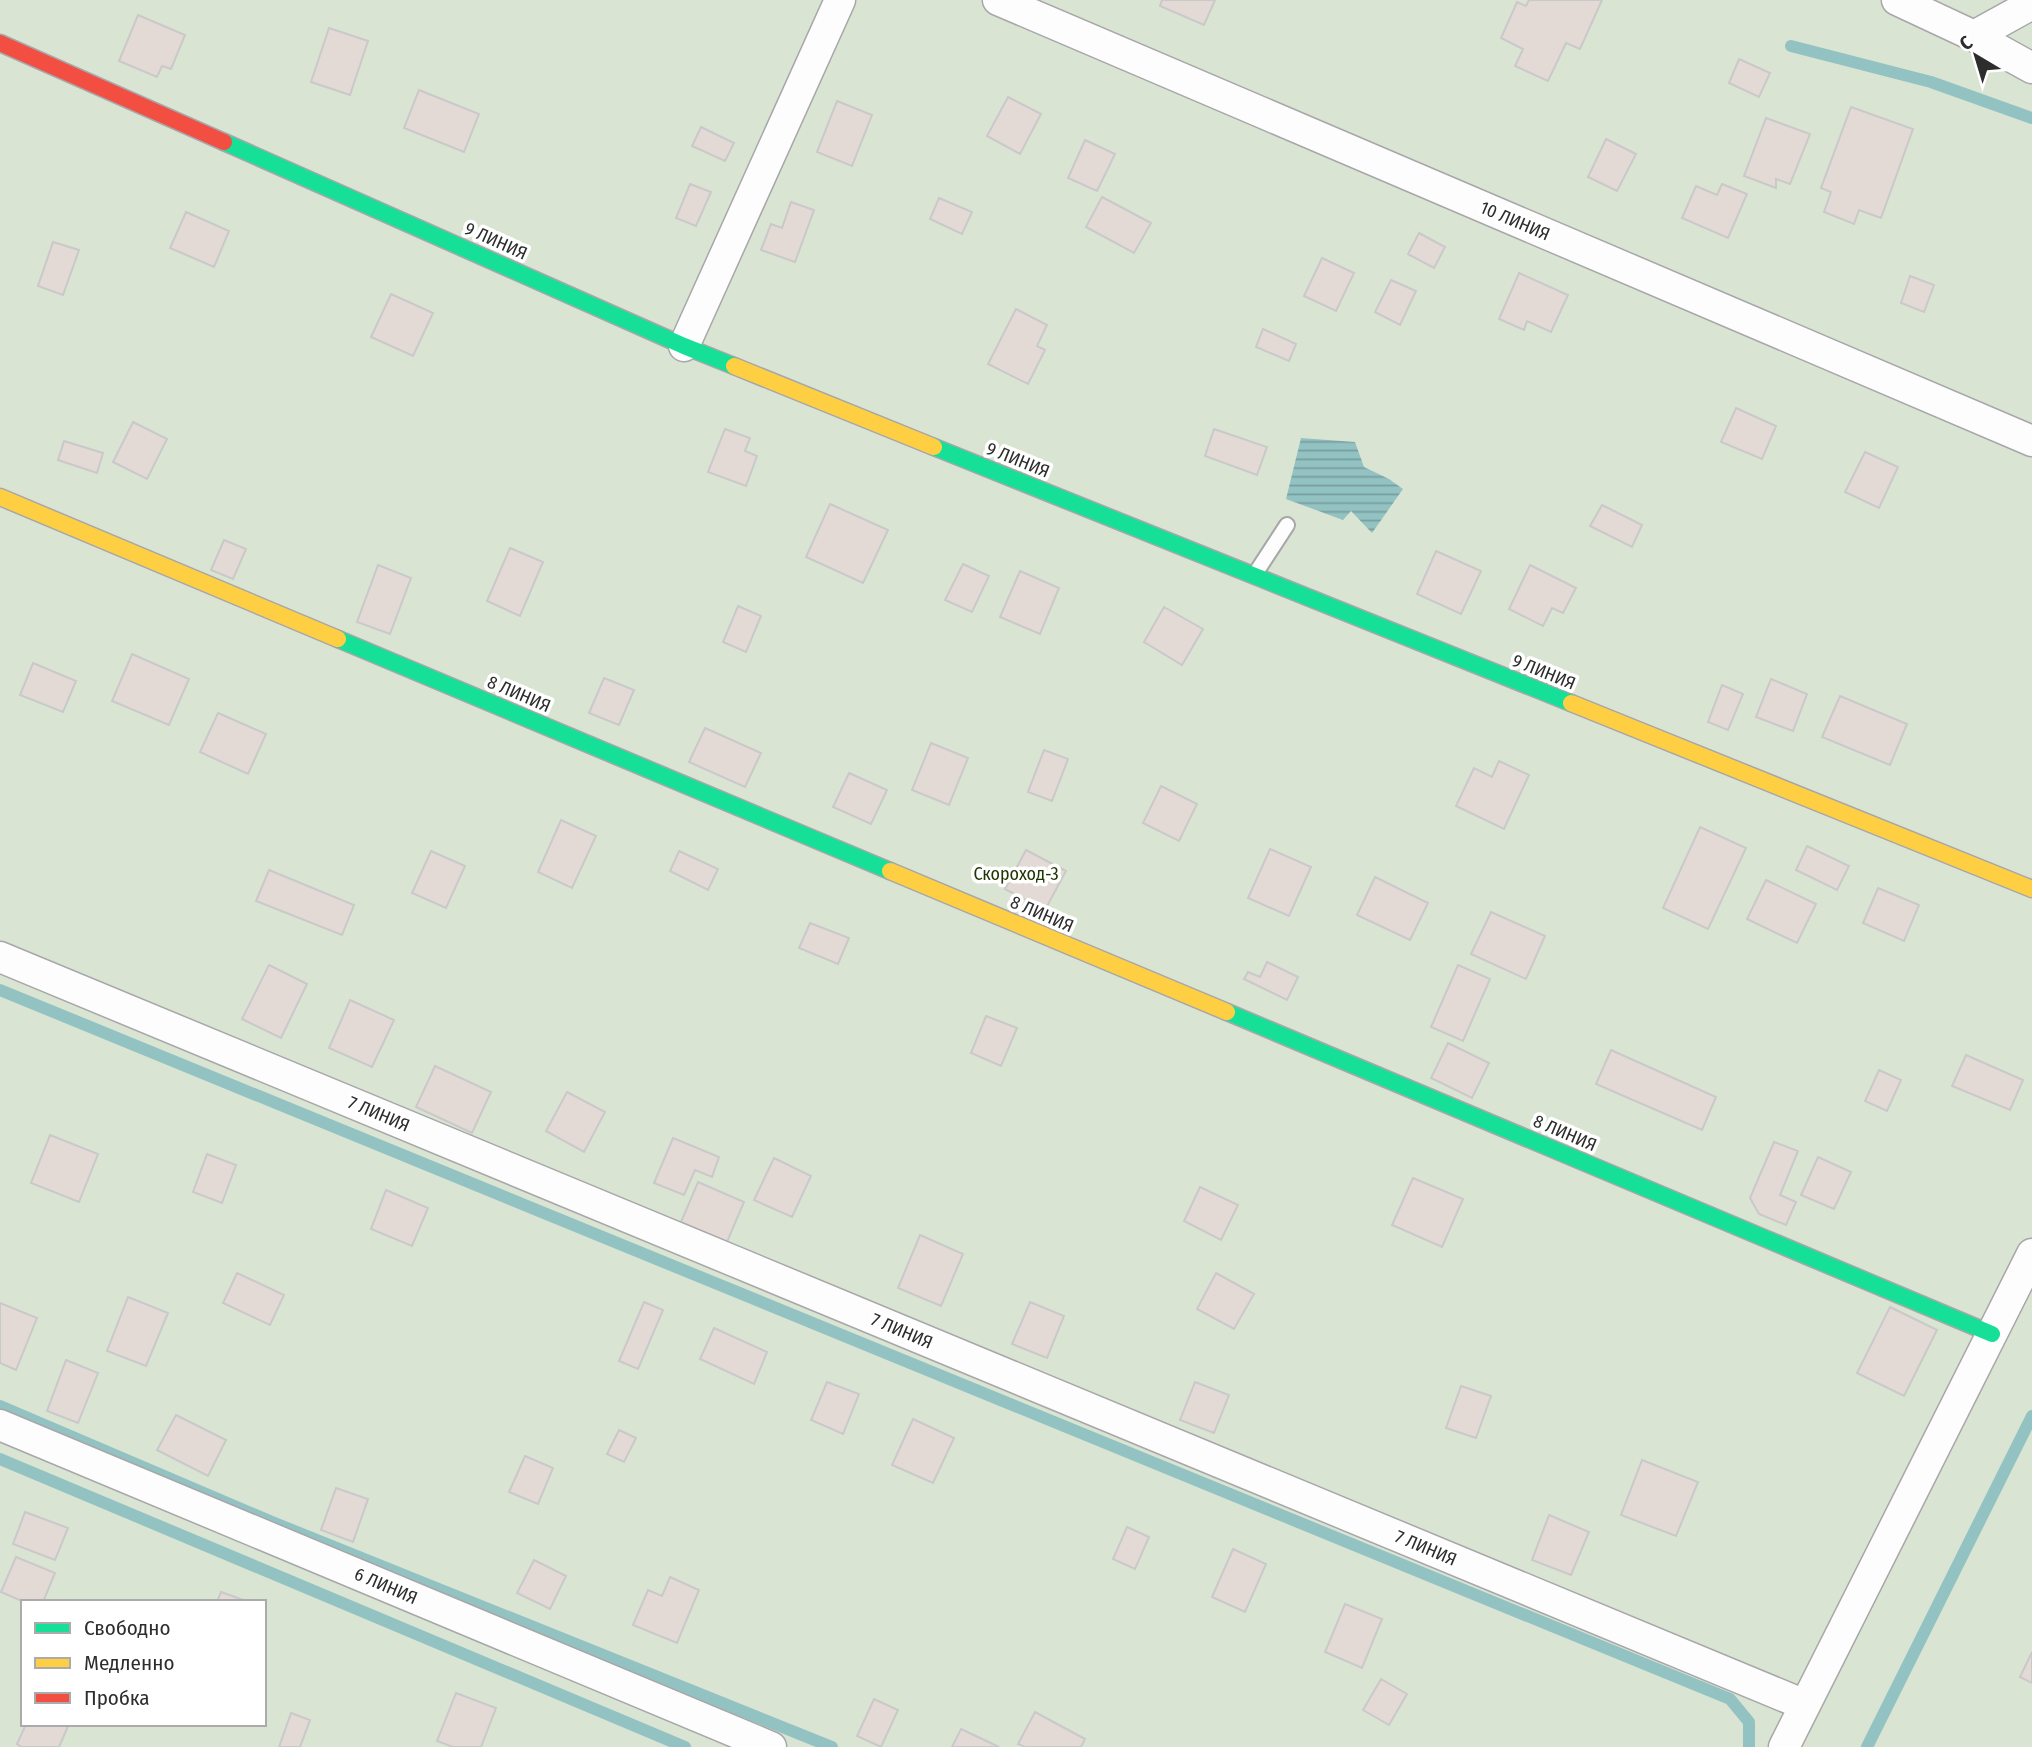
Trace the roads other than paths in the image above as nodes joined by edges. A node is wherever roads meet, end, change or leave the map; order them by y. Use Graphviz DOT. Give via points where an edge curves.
graph roads {
  1 [pos="840,0"];
  2 [pos="998,0"];
  3 [pos="1897,0"];
  4 [pos="2032,4"];
  5 [pos="1974,36"];
  6 [pos="0,43"];
  7 [pos="2032,68"];
  8 [pos="684,346"];
  9 [pos="2032,441"];
  10 [pos="0,497"];
  11 [pos="1287,525"];
  12 [pos="1254,575"];
  13 [pos="2032,889"];
  14 [pos="0,957"];
  15 [pos="2032,1254"];
  16 [pos="1992,1334"];
  17 [pos="0,1425"];
  18 [pos="1805,1706"];
  19 [pos="771,1747"];
  20 [pos="1784,1747"];
  1 -- 8 [label="street"];
  2 -- 9 [label="street, 10 ЛИНИЯ"];
  3 -- 5 [label="street"];
  4 -- 5 [label="street"];
  5 -- 7 [label="street"];
  6 -- 8 [label="street, 9 ЛИНИЯ"];
  8 -- 12 [label="street, 9 ЛИНИЯ"];
  10 -- 16 [label="street, 8 ЛИНИЯ"];
  11 -- 12 [label="lane"];
  12 -- 13 [label="street, 9 ЛИНИЯ"];
  14 -- 18 [label="street, 7 ЛИНИЯ"];
  15 -- 16 [label="street"];
  16 -- 18 [label="street"];
  17 -- 19 [label="street, 6 ЛИНИЯ"];
  18 -- 20 [label="street"];
}
